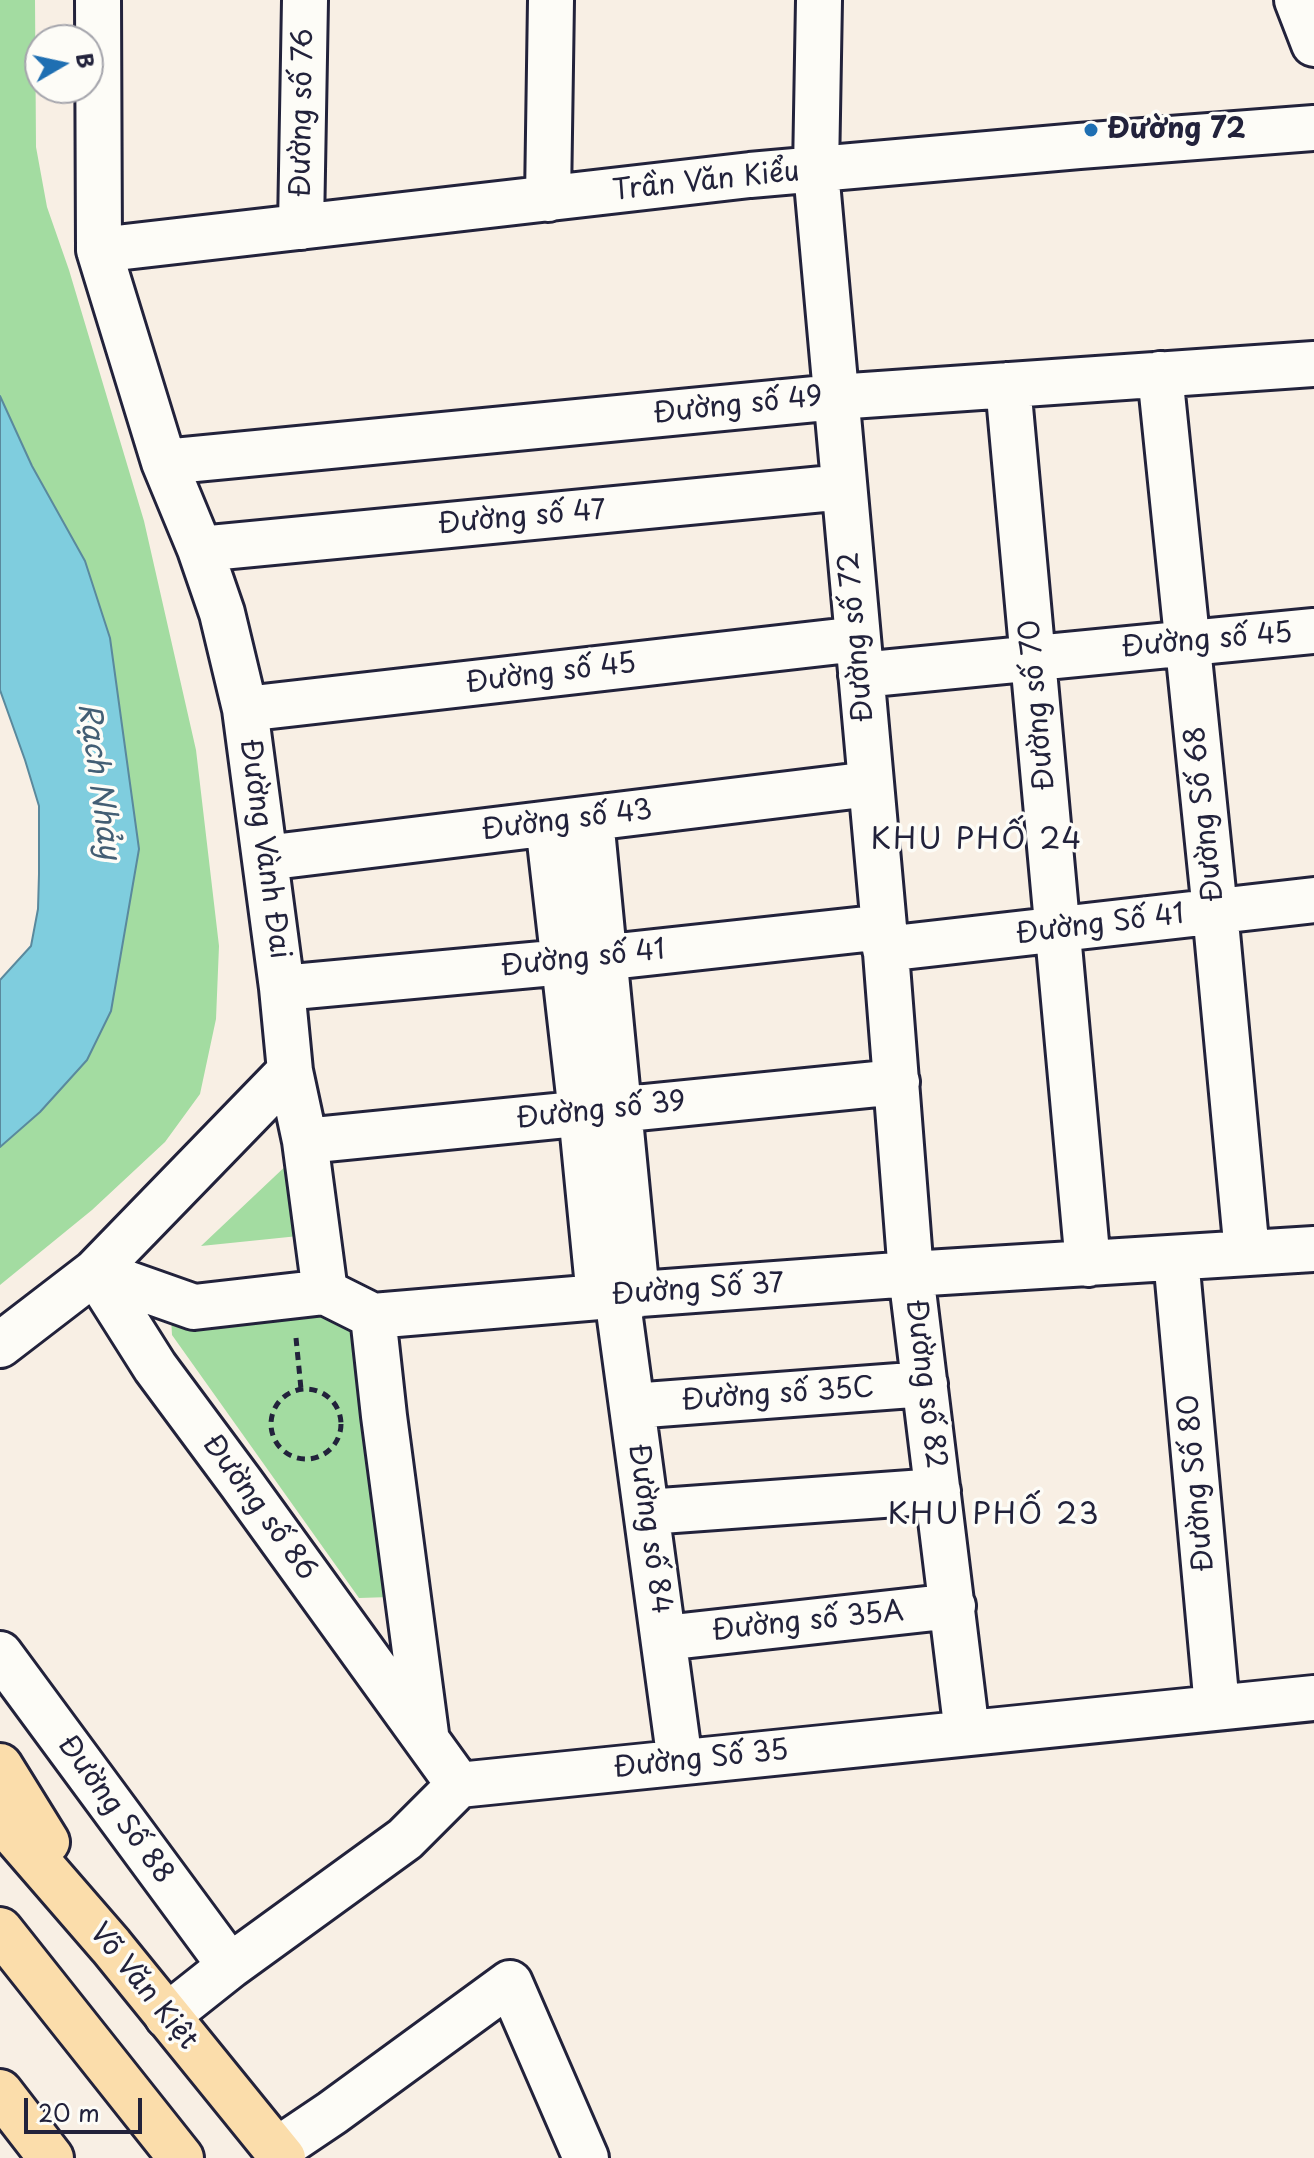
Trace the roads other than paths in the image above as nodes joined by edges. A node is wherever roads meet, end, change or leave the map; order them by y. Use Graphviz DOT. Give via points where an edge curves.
graph roads {
  1 [pos="98,0"];
  2 [pos="305,0"];
  3 [pos="551,0"];
  4 [pos="819,0"];
  5 [pos="1297,0"];
  6 [pos="1314,44"];
  7 [pos="1314,128"];
  8 [pos="816,171"];
  9 [pos="548,199"];
  10 [pos="301,227"];
  11 [pos="99,250"];
  12 [pos="1313,369"];
  13 [pos="1160,374"];
  14 [pos="1008,385"];
  15 [pos="836,397"];
  16 [pos="164,462"];
  17 [pos="844,487"];
  18 [pos="200,549"];
  19 [pos="1314,631"];
  20 [pos="1187,643"];
  21 [pos="859,657"];
  22 [pos="1033,658"];
  23 [pos="245,709"];
  24 [pos="870,784"];
  25 [pos="591,819"];
  26 [pos="548,824"];
  27 [pos="265,858"];
  28 [pos="1314,900"];
  29 [pos="1215,911"];
  30 [pos="1059,930"];
  31 [pos="884,938"];
  32 [pos="584,960"];
  33 [pos="282,988"];
  34 [pos="290,1071"];
  35 [pos="897,1082"];
  36 [pos="601,1111"];
  37 [pos="305,1141"];
  38 [pos="1314,1249"];
  39 [pos="1247,1253"];
  40 [pos="1176,1258"];
  41 [pos="1088,1264"];
  42 [pos="95,1272"];
  43 [pos="911,1274"];
  44 [pos="309,1293"];
  45 [pos="618,1296"];
  46 [pos="373,1316"];
  47 [pos="0,1345"];
  48 [pos="925,1384"];
  49 [pos="632,1406"];
  50 [pos="938,1491"];
  51 [pos="647,1512"];
  52 [pos="953,1606"];
  53 [pos="664,1638"];
  54 [pos="0,1654"];
  55 [pos="1314,1698"];
  56 [pos="1217,1707"];
  57 [pos="967,1733"];
  58 [pos="427,1740"];
  59 [pos="680,1762"];
  60 [pos="0,1766"];
  61 [pos="459,1785"];
  62 [pos="0,1818"];
  63 [pos="0,1930"];
  64 [pos="111,1946"];
  65 [pos="230,1966"];
  66 [pos="167,2016"];
  67 [pos="0,2092"];
  68 [pos="280,2154"];
  69 [pos="51,2158"];
  70 [pos="181,2158"];
  71 [pos="586,2158"];
  1 -- 11 [label="street, Đường Vành Đai"];
  2 -- 10 [label="street, Đường số 76"];
  3 -- 9 [label="street"];
  4 -- 8 [label="street, Đường số 72"];
  5 -- 6 [label="street"];
  7 -- 8 [label="street, Trần Văn Kiểu"];
  8 -- 9 [label="street, Trần Văn Kiểu"];
  8 -- 15 [label="street, Đường số 72"];
  9 -- 10 [label="street, Trần Văn Kiểu"];
  10 -- 11 [label="street, Trần Văn Kiểu"];
  11 -- 16 [label="street, Đường Vành Đai"];
  12 -- 13 [label="street, Đường số 49"];
  13 -- 14 [label="street, Đường số 49"];
  13 -- 20 [label="street, Đường Số 68"];
  14 -- 15 [label="street, Đường số 49"];
  14 -- 22 [label="street, Đường số 70"];
  15 -- 16 [label="street, Đường số 49"];
  15 -- 17 [label="street, Đường số 72"];
  16 -- 18 [label="street, Đường Vành Đai"];
  17 -- 18 [label="street, Đường số 47"];
  17 -- 21 [label="street, Đường số 72"];
  18 -- 23 [label="street, Đường Vành Đai"];
  19 -- 20 [label="street, Đường số 45"];
  20 -- 22 [label="street, Đường số 45"];
  20 -- 29 [label="street, Đường Số 68"];
  21 -- 22 [label="street, Đường số 45"];
  21 -- 23 [label="street, Đường số 45"];
  21 -- 24 [label="street, Đường số 72"];
  22 -- 30 [label="street, Đường số 70"];
  23 -- 27 [label="street, Đường Vành Đai"];
  24 -- 25 [label="street, Đường số 43"];
  24 -- 31 [label="street, Đường số 72"];
  25 -- 26 [label="street, Đường số 43"];
  25 -- 32 [label="street, Đường số 84"];
  26 -- 27 [label="street, Đường số 43"];
  26 -- 32 [label="street, Đường số 84"];
  27 -- 33 [label="street, Đường Vành Đai"];
  28 -- 29 [label="street, Đường Số 41"];
  29 -- 30 [label="street, Đường Số 41"];
  29 -- 39 [label="street, Đường Số 68"];
  30 -- 31 [label="street, Đường Số 41"];
  30 -- 41 [label="street, Đường số 70"];
  31 -- 32 [label="street, Đường số 41"];
  31 -- 35 [label="street, Đường số 72"];
  32 -- 33 [label="street, Đường số 41"];
  32 -- 36 [label="street, Đường số 84"];
  33 -- 34 [label="street, Đường Vành Đai"];
  34 -- 37 [label="street, Đường Vành Đai"];
  34 -- 42 [label="street"];
  35 -- 36 [label="street, Đường số 39"];
  35 -- 43 [label="street, Đường số 72"];
  36 -- 37 [label="street, Đường số 39"];
  36 -- 45 [label="street, Đường số 84"];
  37 -- 44 [label="street, Đường Vành Đai"];
  38 -- 39 [label="street, Đường Số 37"];
  39 -- 40 [label="street, Đường Số 37"];
  40 -- 41 [label="street, Đường Số 37"];
  40 -- 56 [label="street, Đường Số 80"];
  41 -- 43 [label="street, Đường Số 37"];
  42 -- 44 [label="street" via="194,1307"];
  42 -- 47 [label="street"];
  42 -- 58 [label="street, Đường số 86" via="155,1367"];
  43 -- 45 [label="street, Đường Số 37"];
  43 -- 48 [label="street, Đường số 82"];
  44 -- 46 [label="street"];
  45 -- 46 [label="street, Đường Số 37"];
  45 -- 49 [label="street, Đường số 84"];
  46 -- 58 [label="street, Đường số 86"];
  48 -- 49 [label="street, Đường số 35C"];
  48 -- 50 [label="street, Đường số 82"];
  49 -- 51 [label="street, Đường số 84"];
  50 -- 51 [label="street"];
  50 -- 52 [label="street, Đường số 82"];
  51 -- 53 [label="street, Đường số 84"];
  52 -- 53 [label="street, Đường số 35A"];
  52 -- 57 [label="street, Đường số 82"];
  53 -- 59 [label="street, Đường số 84"];
  54 -- 65 [label="street, Đường Số 88"];
  55 -- 56 [label="street, Đường Số 35"];
  56 -- 57 [label="street, Đường Số 35"];
  57 -- 59 [label="street, Đường Số 35"];
  58 -- 61 [label="street, Đường số 86"];
  59 -- 61 [label="street, Đường Số 35"];
  60 -- 64 [label="main road"];
  61 -- 65 [label="street" via="405,1839"];
  62 -- 64 [label="main road, Võ Văn Kiệt"];
  63 -- 70 [label="main road"];
  64 -- 66 [label="main road, Võ Văn Kiệt"];
  65 -- 66 [label="street"];
  66 -- 68 [label="main road, Võ Văn Kiệt"];
  67 -- 69 [label="main road"];
  68 -- 71 [label="street" via="510,1983"];
}
